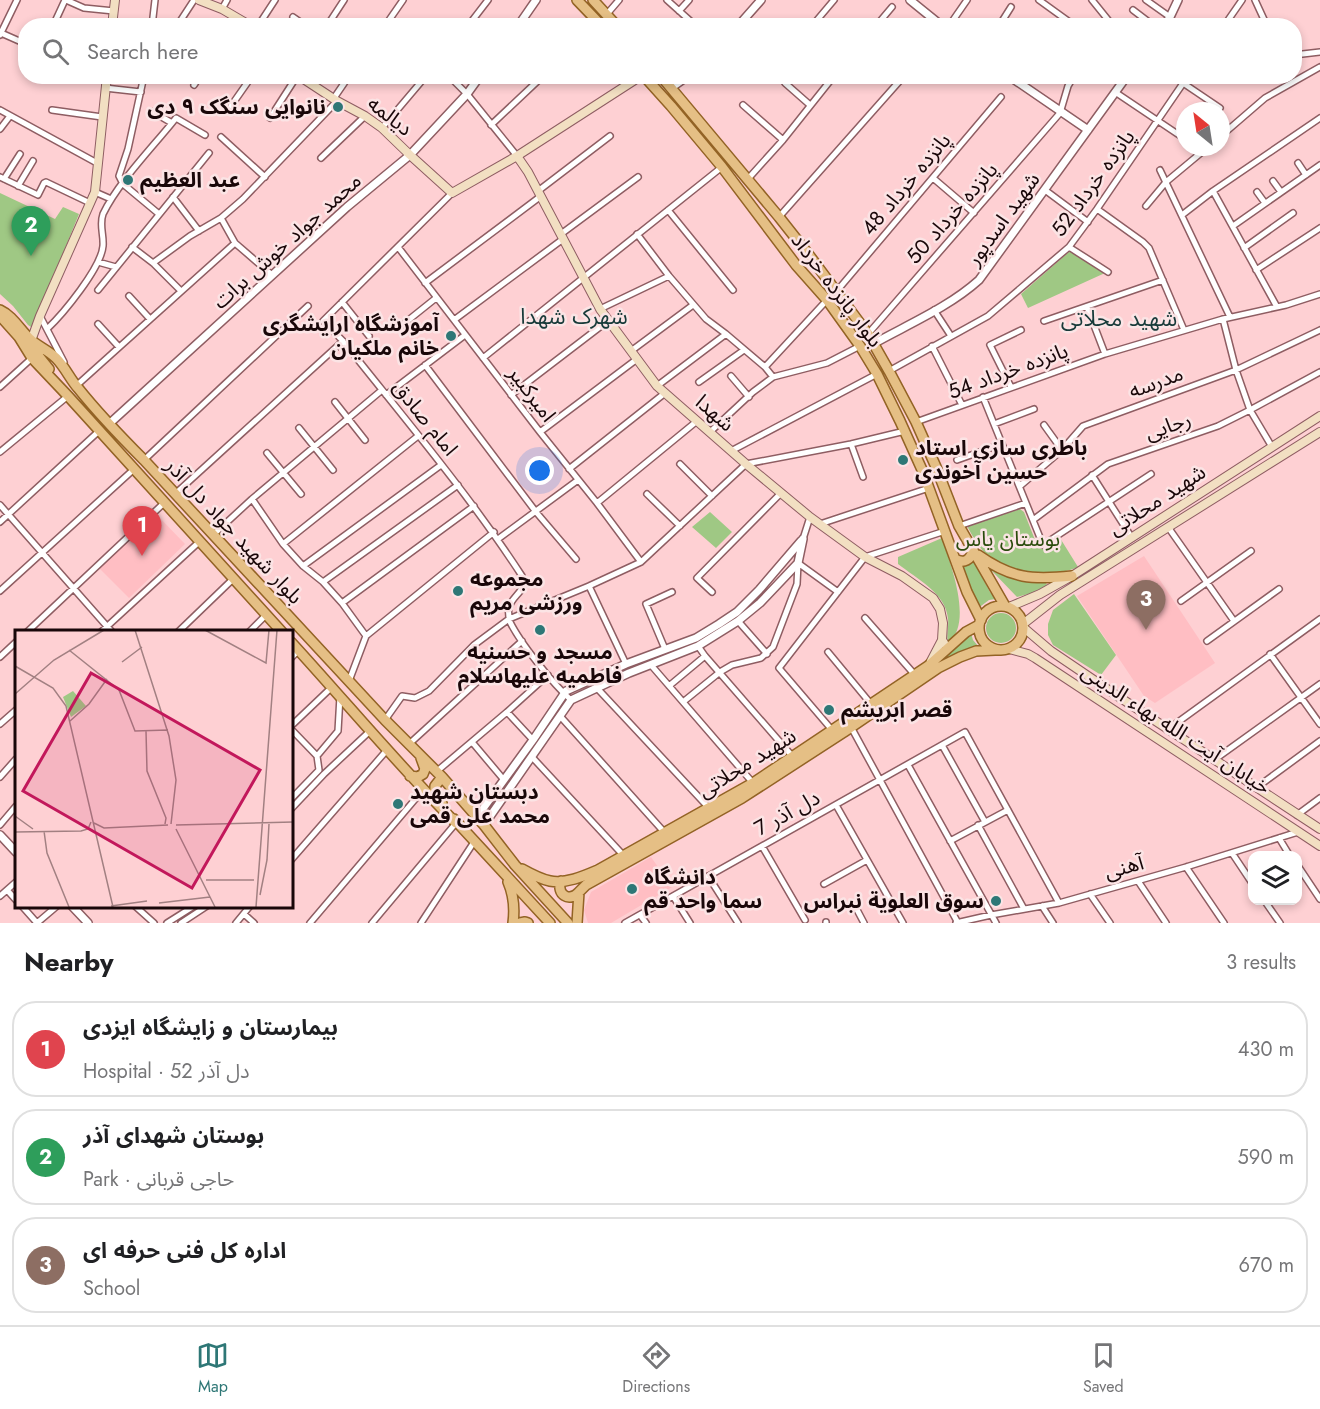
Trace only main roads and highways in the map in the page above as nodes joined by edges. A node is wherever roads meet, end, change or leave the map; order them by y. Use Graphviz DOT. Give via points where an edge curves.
graph roads {
  1 [pos="115,0"];
  2 [pos="199,0"];
  3 [pos="577,0"];
  4 [pos="593,0"];
  5 [pos="113,18"];
  6 [pos="232,18"];
  7 [pos="594,18"];
  8 [pos="610,18"];
  9 [pos="105,84"];
  10 [pos="311,84"];
  11 [pos="630,84"];
  12 [pos="650,84"];
  13 [pos="668,84"];
  14 [pos="517,156"];
  15 [pos="0,312"];
  16 [pos="31,341"];
  17 [pos="56,358"];
  18 [pos="47,366"];
  19 [pos="68,396"];
  20 [pos="1320,416"];
  21 [pos="1320,432"];
  22 [pos="974,551"];
  23 [pos="955,559"];
  24 [pos="1072,576"];
  25 [pos="1040,594"];
  26 [pos="1048,605"];
  27 [pos="1007,607"];
  28 [pos="980,622"];
  29 [pos="1024,626"];
  30 [pos="280,630"];
  31 [pos="942,640"];
  32 [pos="292,643"];
  33 [pos="1043,645"];
  34 [pos="951,646"];
  35 [pos="1009,649"];
  36 [pos="995,650"];
  37 [pos="1035,658"];
  38 [pos="928,666"];
  39 [pos="417,753"];
  40 [pos="439,775"];
  41 [pos="410,776"];
  42 [pos="456,823"];
  43 [pos="1320,829"];
  44 [pos="1320,846"];
  45 [pos="515,865"];
  46 [pos="505,874"];
  47 [pos="561,881"];
  48 [pos="579,892"];
  49 [pos="513,923"];
  50 [pos="520,923"];
  51 [pos="528,923"];
  52 [pos="550,923"];
  53 [pos="568,923"];
  54 [pos="577,923"];
  1 -- 5 [label="main road"];
  2 -- 6 [label="main road"];
  3 -- 7 [label="main road"];
  4 -- 8 [label="main road"];
  9 -- 16 [label="main road" via="95,192"];
  10 -- 14 [label="main road, دیالمه" via="382,128 452,193"];
  11 -- 14 [label="main road"];
  12 -- 23 [label="main road, بلوار پانزده خرداد" via="722,167 860,346 905,431"];
  13 -- 22 [label="main road, بلوار پانزده خرداد" via="868,334 916,422 959,526"];
  14 -- 31 [label="main road, شهدا" via="600,309 657,386 810,517 865,557 933,598 940,609"];
  15 -- 16 [label="main road, بلوار شهید جواد دل آذر" via="6,313"];
  15 -- 19 [label="main road, بلوار شهید جواد دل آذر" via="32,358"];
  16 -- 17 [label="main road, بلوار شهید جواد دل آذر"];
  16 -- 18 [label="main road"];
  17 -- 18 [label="main road" via="50,357"];
  17 -- 39 [label="main road, بلوار شهید جواد دل آذر" via="109,424"];
  18 -- 19 [label="main road"];
  19 -- 30 [label="main road, بلوار شهید جواد دل آذر"];
  20 -- 24 [label="main road, شهید محلاتی"];
  21 -- 26 [label="main road, شهید محلاتی"];
  22 -- 23 [label="main road" via="968,559"];
  22 -- 24 [label="main road" via="994,566 1021,576"];
  22 -- 27 [label="main road, بلوار پانزده خرداد"];
  23 -- 28 [label="main road, بلوار پانزده خرداد"];
  24 -- 25 [label="main road, شهید محلاتی"];
  25 -- 26 [label="main road" via="1042,602"];
  25 -- 27 [label="main road, شهید محلاتی"];
  26 -- 29 [label="main road, شهید محلاتی"];
  27 -- 28 [label="main road" via="990,609"];
  27 -- 29 [label="main road" via="1018,613"];
  28 -- 34 [label="main road, شهید محلاتی"];
  28 -- 36 [label="main road" via="982,640"];
  29 -- 33 [label="main road, خیابان آیت الله بهاء الدینی"];
  29 -- 35 [label="main road" via="1018,643"];
  31 -- 34 [label="main road"];
  31 -- 38 [label="main road"];
  32 -- 41 [label="main road"];
  33 -- 37 [label="main road" via="1035,651"];
  33 -- 43 [label="main road, خیابان آیت الله بهاء الدینی"];
  34 -- 38 [label="main road, شهید محلاتی"];
  35 -- 36 [label="main road"];
  35 -- 37 [label="main road, خیابان آیت الله بهاء الدینی"];
  36 -- 48 [label="main road, شهید محلاتی" via="976,651 938,668 742,798"];
  37 -- 44 [label="main road, خیابان آیت الله بهاء الدینی"];
  38 -- 47 [label="main road, شهید محلاتی" via="753,783 624,856 581,877"];
  39 -- 40 [label="main road, بلوار شهید جواد دل آذر"];
  39 -- 41 [label="main road" via="425,769 418,777"];
  40 -- 42 [label="main road" via="435,791"];
  40 -- 45 [label="main road, بلوار شهید جواد دل آذر"];
  41 -- 42 [label="main road"];
  42 -- 46 [label="main road"];
  45 -- 47 [label="main road, شهید محلاتی" via="538,877"];
  45 -- 53 [label="main road, بلوار شهید جواد دل آذر"];
  46 -- 49 [label="main road" via="513,894"];
  46 -- 52 [label="main road"];
  47 -- 48 [label="main road" via="560,892 564,896 575,897"];
  48 -- 54 [label="main road"];
  50 -- 51 [label="main road"];
}
